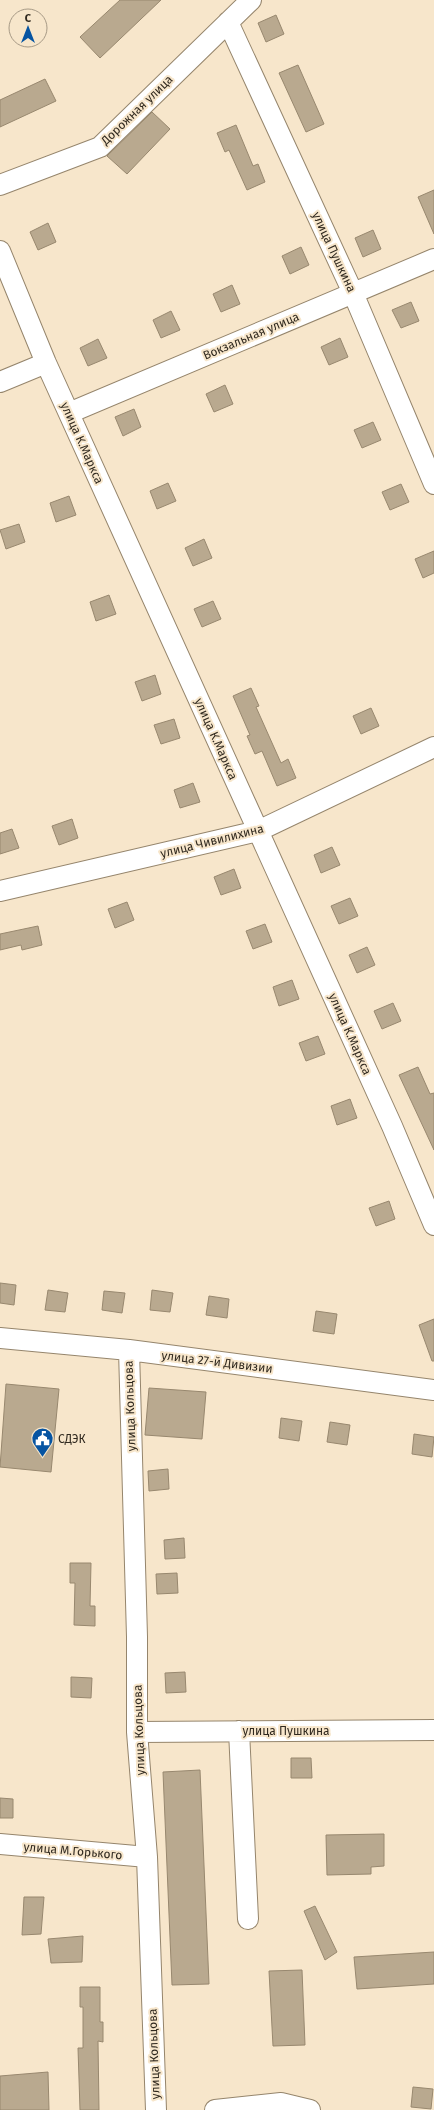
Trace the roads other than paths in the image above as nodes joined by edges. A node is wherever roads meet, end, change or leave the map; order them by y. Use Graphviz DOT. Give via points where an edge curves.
graph roads {
  1 [pos="251,0"];
  2 [pos="228,22"];
  3 [pos="0,185"];
  4 [pos="0,252"];
  5 [pos="434,259"];
  6 [pos="353,293"];
  7 [pos="46,363"];
  8 [pos="0,382"];
  9 [pos="69,413"];
  10 [pos="434,484"];
  11 [pos="434,747"];
  12 [pos="258,831"];
  13 [pos="0,891"];
  14 [pos="434,1225"];
  15 [pos="0,1338"];
  16 [pos="129,1350"];
  17 [pos="434,1390"];
  18 [pos="434,1730"];
  19 [pos="239,1731"];
  20 [pos="137,1732"];
  21 [pos="0,1844"];
  22 [pos="146,1857"];
  23 [pos="248,1919"];
  24 [pos="156,2110"];
  25 [pos="215,2110"];
  26 [pos="310,2110"];
  1 -- 2 [label="street, Дорожная улица"];
  2 -- 3 [label="street, Дорожная улица" via="100,147"];
  2 -- 6 [label="street, улица Пушкина"];
  4 -- 7 [label="street, улица К.Маркса"];
  5 -- 6 [label="street, Вокзальная улица"];
  6 -- 9 [label="street, Вокзальная улица"];
  6 -- 10 [label="street, улица Пушкина"];
  7 -- 8 [label="street"];
  7 -- 9 [label="street, улица К.Маркса"];
  9 -- 12 [label="street, улица К.Маркса"];
  11 -- 12 [label="street, улица Чивилихина"];
  12 -- 13 [label="street, улица Чивилихина"];
  12 -- 14 [label="street, улица К.Маркса" via="392,1126"];
  15 -- 16 [label="street, улица 27-й Дивизии"];
  16 -- 17 [label="street, улица 27-й Дивизии"];
  16 -- 20 [label="street, улица Кольцова"];
  18 -- 19 [label="street, улица Пушкина"];
  19 -- 20 [label="street, улица Пушкина"];
  19 -- 23 [label="street"];
  20 -- 22 [label="street, улица Кольцова"];
  21 -- 22 [label="street, улица М.Горького"];
  22 -- 24 [label="street, улица Кольцова"];
  25 -- 26 [label="street" via="281,2103"];
}
